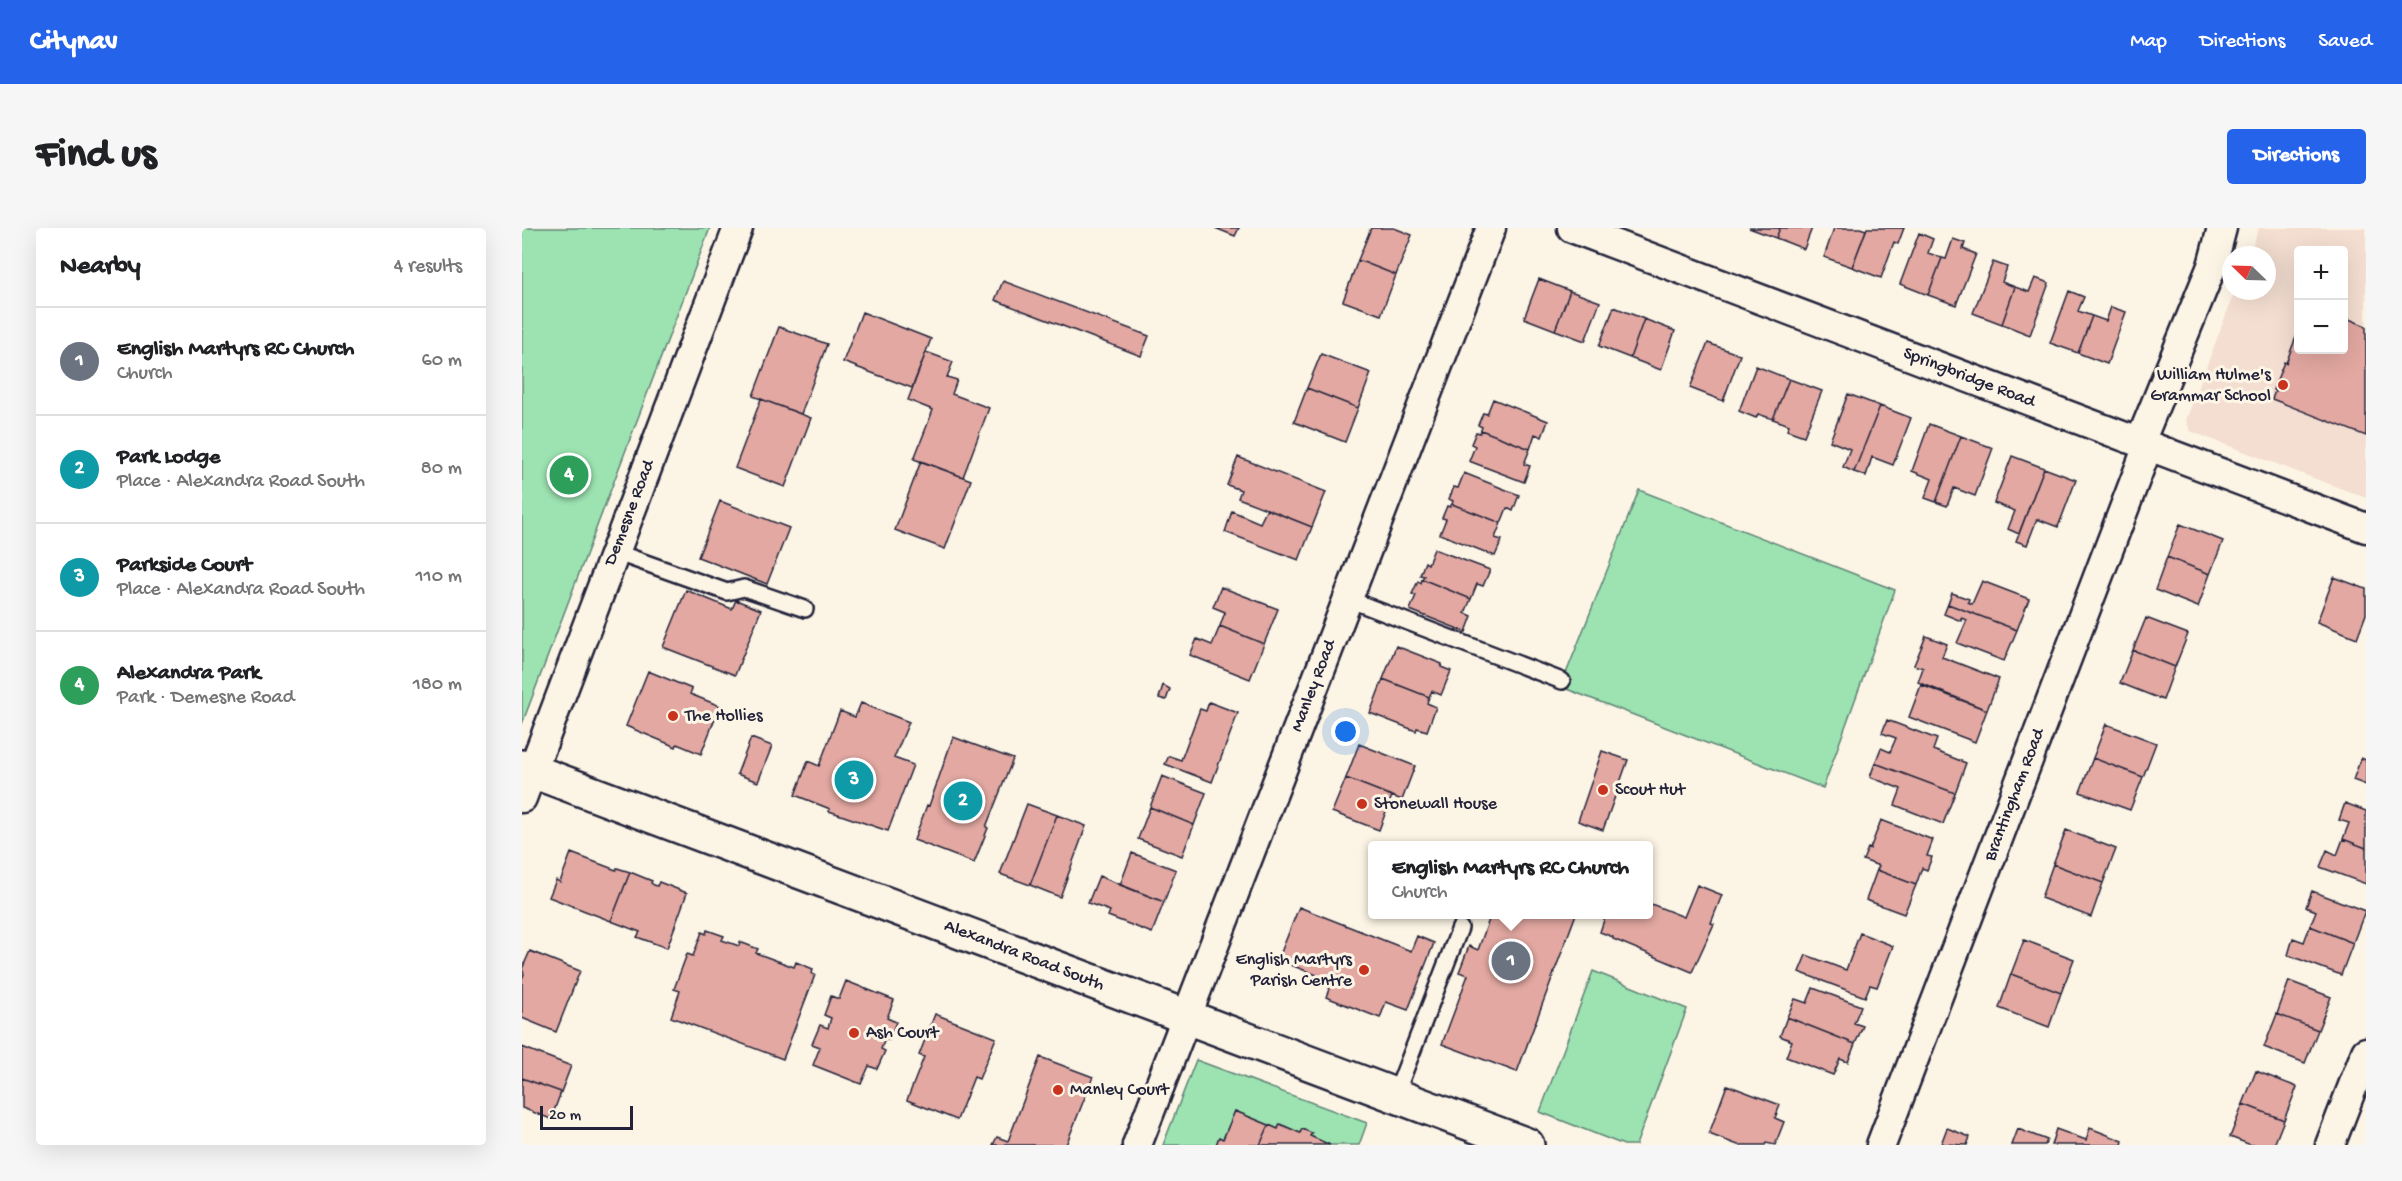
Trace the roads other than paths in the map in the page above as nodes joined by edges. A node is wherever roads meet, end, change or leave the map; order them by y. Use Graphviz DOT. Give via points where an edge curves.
graph roads {
  1 [pos="738,228"];
  2 [pos="1491,228"];
  3 [pos="1572,228"];
  4 [pos="2222,228"];
  5 [pos="2144,444"];
  6 [pos="2366,528"];
  7 [pos="615,552"];
  8 [pos="1348,599"];
  9 [pos="804,609"];
  10 [pos="1562,681"];
  11 [pos="526,779"];
  12 [pos="1460,928"];
  13 [pos="1186,1017"];
  14 [pos="2366,1052"];
  15 [pos="1395,1096"];
  16 [pos="1514,1143"];
  17 [pos="1137,1145"];
  18 [pos="1881,1145"];
  19 [pos="2330,1145"];
  1 -- 7 [label="street, Demesne Road"];
  2 -- 8 [label="street, Manley Road"];
  3 -- 5 [label="street, Springbridge Road"];
  4 -- 5 [label="street, Brantingham Road"];
  5 -- 6 [label="street, Springbridge Road"];
  5 -- 18 [label="street, Brantingham Road"];
  7 -- 9 [label="lane" via="727,592 744,588"];
  7 -- 11 [label="street, Demesne Road"];
  8 -- 10 [label="lane"];
  8 -- 13 [label="street, Manley Road"];
  11 -- 13 [label="street, Alexandra Road South"];
  12 -- 15 [label="lane"];
  13 -- 15 [label="street, Alexandra Road South"];
  13 -- 17 [label="street, Manley Road"];
  14 -- 19 [label="street"];
  15 -- 16 [label="street, Alexandra Road South"];
}
